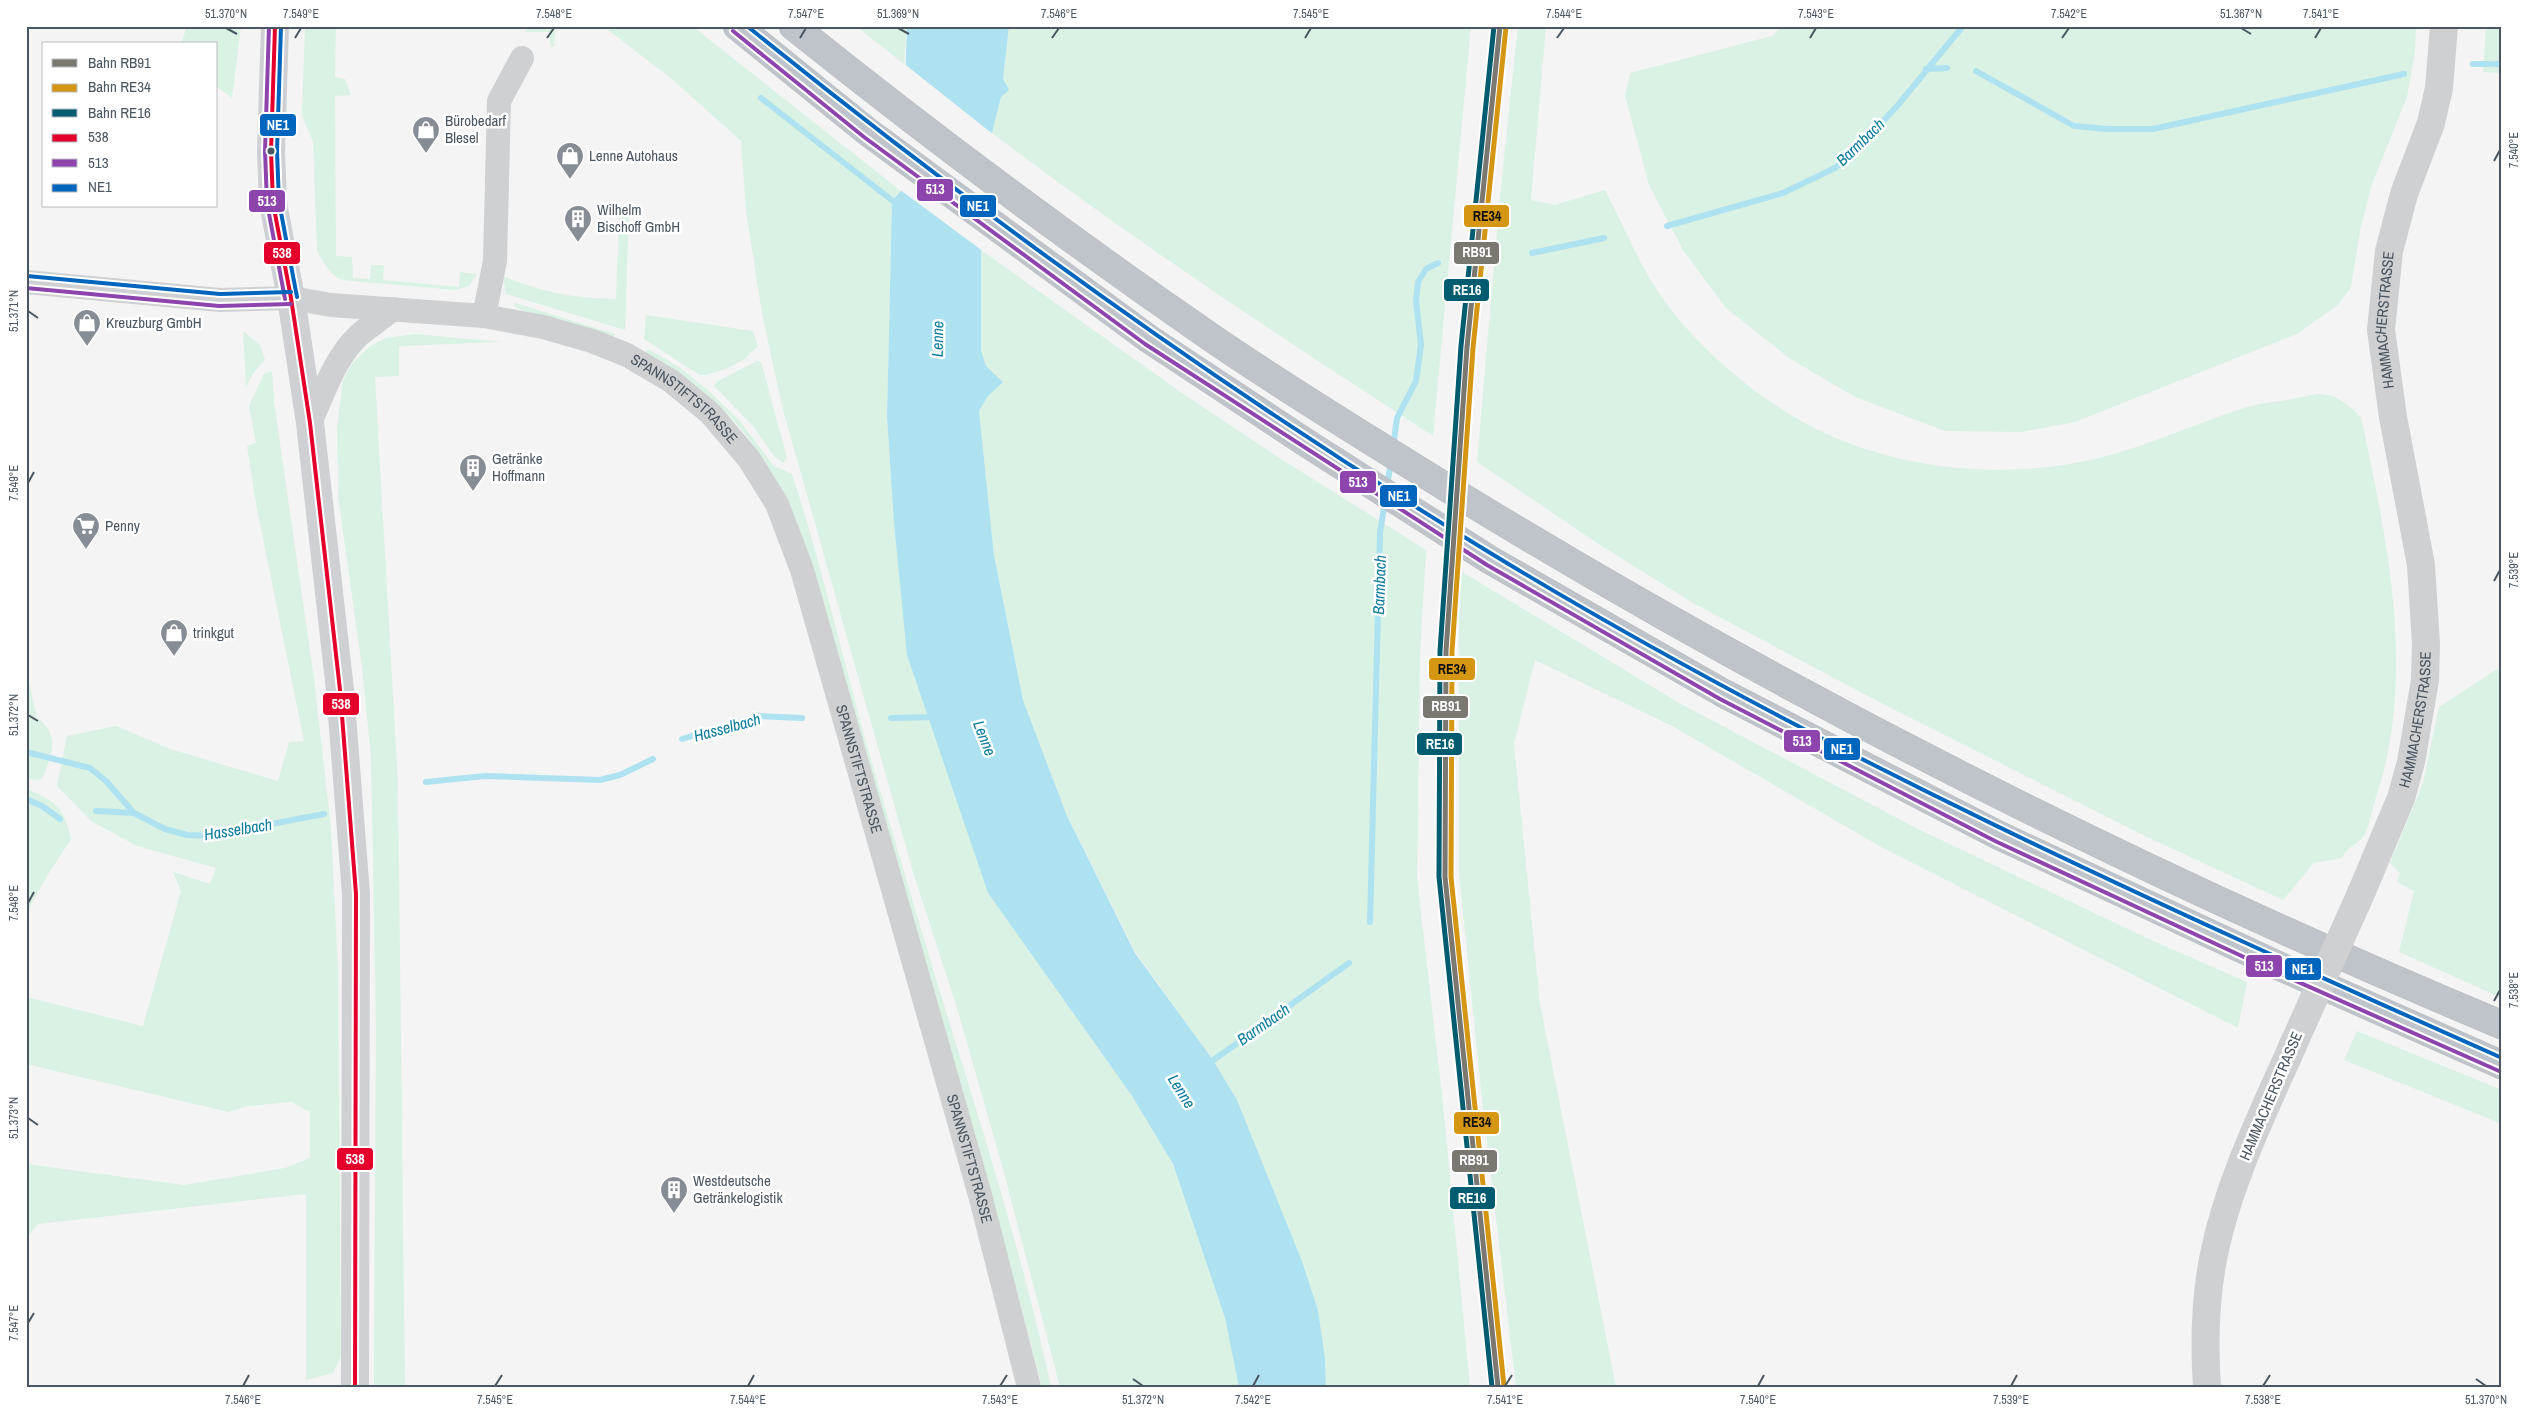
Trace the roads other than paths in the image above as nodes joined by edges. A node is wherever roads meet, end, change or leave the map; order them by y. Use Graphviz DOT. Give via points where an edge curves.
graph roads {
  1 [pos="275,26"];
  2 [pos="737,26"];
  3 [pos="793,26"];
  4 [pos="2444,26"];
  5 [pos="522,58"];
  6 [pos="26,282"];
  7 [pos="291,298"];
  8 [pos="393,309"];
  9 [pos="484,316"];
  10 [pos="310,423"];
  11 [pos="2502,1025"];
  12 [pos="2502,1065"];
  13 [pos="355,1387"];
  14 [pos="1029,1387"];
  15 [pos="2207,1387"];
  1 -- 7 [label="main road" via="271,151 273,203"];
  2 -- 12 [label="highway" via="868,132 1149,339 1490,560 1723,693 1998,835 2279,966"];
  3 -- 11 [label="highway" via="1001,187 1211,337 1337,420 1497,518 1738,659 1990,791 2210,896"];
  4 -- 15 [label="street, HAMMACHERSTRASSE, bridge" via="2439,88 2431,123 2404,194 2389,251 2381,330 2393,417 2421,564 2425,680 2411,762 2401,798 2362,891 2234,1183 2216,1244 2206,1320"];
  5 -- 9 [label="street" via="499,101 494,261"];
  6 -- 7 [label="street, SPANNSTIFTSTRASSE" via="220,300"];
  7 -- 8 [label="street, SPANNSTIFTSTRASSE" via="331,305"];
  7 -- 10 [label="main road"];
  8 -- 9 [label="street, SPANNSTIFTSTRASSE"];
  8 -- 10 [label="street" via="358,336 345,353"];
  9 -- 14 [label="street, SPANNSTIFTSTRASSE" via="543,327 592,341 627,356 670,381 710,413 749,459 777,504 802,570 978,1186"];
  10 -- 13 [label="main road" via="340,690 356,894"];
}
